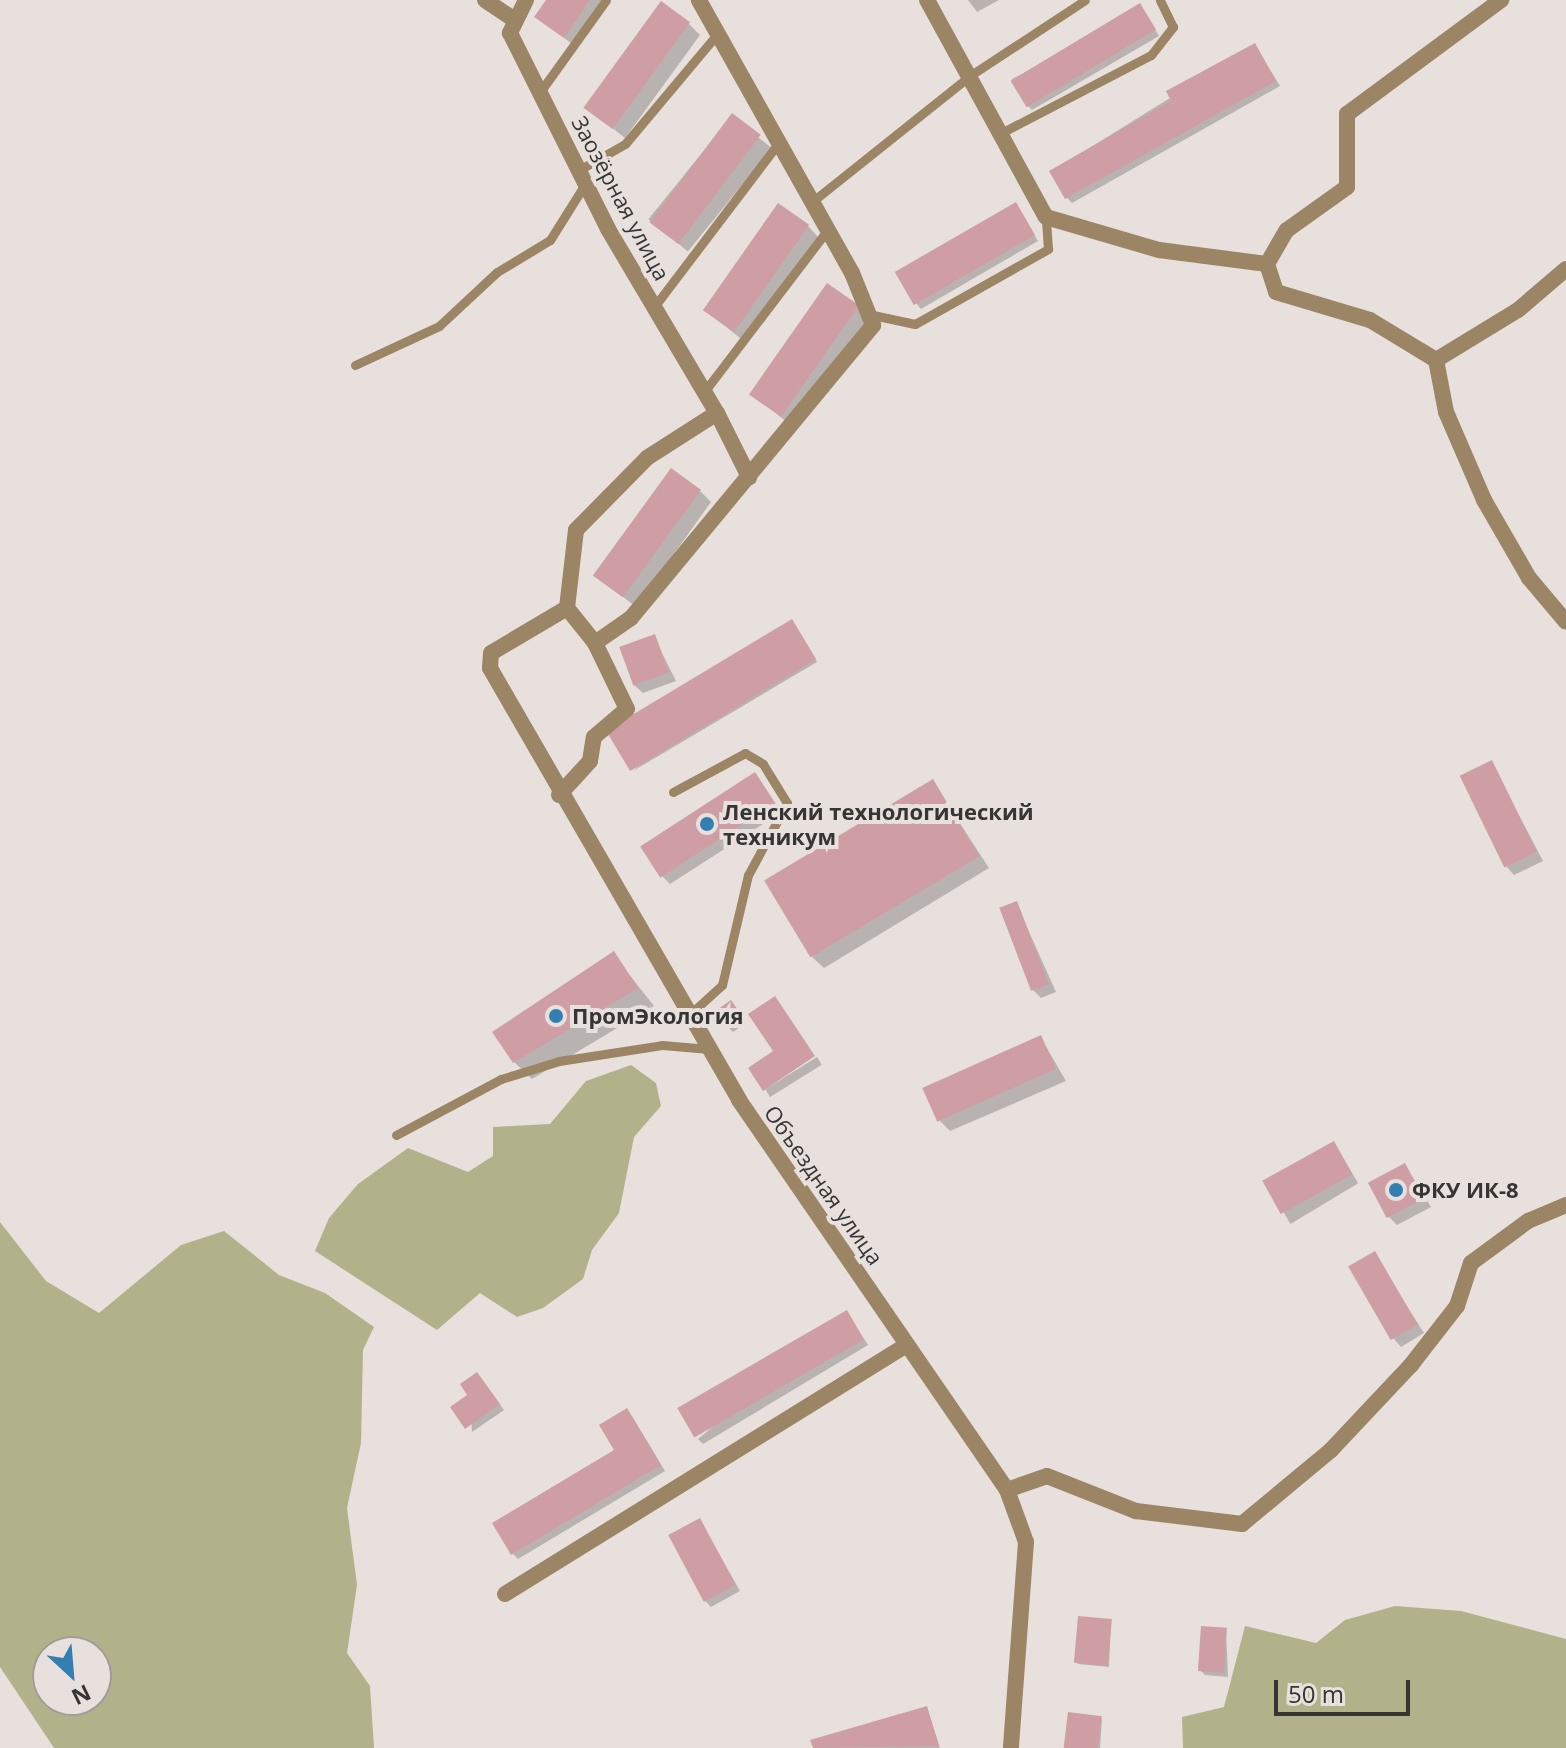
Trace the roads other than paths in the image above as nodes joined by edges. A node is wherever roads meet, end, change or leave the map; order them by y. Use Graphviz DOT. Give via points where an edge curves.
graph roads {
  1 [pos="485,0"];
  2 [pos="526,0"];
  3 [pos="606,0"];
  4 [pos="699,0"];
  5 [pos="927,0"];
  6 [pos="1085,0"];
  7 [pos="1160,0"];
  8 [pos="1501,0"];
  9 [pos="515,20"];
  10 [pos="718,33"];
  11 [pos="971,75"];
  12 [pos="540,92"];
  13 [pos="1001,133"];
  14 [pos="780,141"];
  15 [pos="582,177"];
  16 [pos="813,201"];
  17 [pos="1046,217"];
  18 [pos="828,229"];
  19 [pos="1267,264"];
  20 [pos="1566,269"];
  21 [pos="654,307"];
  22 [pos="868,314"];
  23 [pos="1436,360"];
  24 [pos="355,365"];
  25 [pos="704,392"];
  26 [pos="717,413"];
  27 [pos="749,477"];
  28 [pos="567,608"];
  29 [pos="1566,622"];
  30 [pos="595,643"];
  31 [pos="673,792"];
  32 [pos="559,795"];
  33 [pos="689,1015"];
  34 [pos="709,1049"];
  35 [pos="396,1135"];
  36 [pos="1566,1205"];
  37 [pos="907,1345"];
  38 [pos="1007,1490"];
  39 [pos="505,1594"];
  40 [pos="1011,1748"];
  1 -- 9 [label="street"];
  2 -- 9 [label="street"];
  3 -- 12 [label="lane"];
  4 -- 10 [label="street"];
  5 -- 11 [label="street"];
  6 -- 11 [label="lane"];
  7 -- 13 [label="lane" via="1173,27 1151,55"];
  8 -- 19 [label="street" via="1347,114 1347,187 1287,230"];
  9 -- 12 [label="street, Заозёрная улица" via="510,33"];
  10 -- 14 [label="street"];
  10 -- 15 [label="lane" via="625,144"];
  11 -- 13 [label="street"];
  11 -- 16 [label="lane"];
  12 -- 15 [label="street, Заозёрная улица"];
  13 -- 17 [label="street"];
  14 -- 16 [label="street"];
  14 -- 21 [label="lane"];
  15 -- 21 [label="street, Заозёрная улица"];
  15 -- 24 [label="lane" via="550,240 497,272 439,326"];
  16 -- 18 [label="street"];
  17 -- 19 [label="street" via="1159,250"];
  17 -- 22 [label="lane" via="1048,249 915,324"];
  18 -- 22 [label="street"];
  18 -- 25 [label="lane"];
  19 -- 23 [label="street" via="1276,292 1370,320"];
  20 -- 23 [label="street" via="1518,310"];
  21 -- 25 [label="street, Заозёрная улица"];
  22 -- 27 [label="street" via="873,325"];
  23 -- 29 [label="street" via="1446,412 1484,500 1529,578"];
  25 -- 26 [label="street, Заозёрная улица"];
  26 -- 27 [label="street, Заозёрная улица"];
  26 -- 28 [label="street" via="647,458 576,530"];
  27 -- 30 [label="street" via="631,618"];
  28 -- 30 [label="street"];
  28 -- 32 [label="street, Объездная улица" via="491,653 490,668"];
  30 -- 32 [label="street" via="627,709 594,737 590,761"];
  31 -- 33 [label="lane" via="745,753 763,764 787,803 748,875 722,985"];
  32 -- 33 [label="street, Объездная улица"];
  33 -- 34 [label="street, Объездная улица"];
  34 -- 35 [label="lane" via="662,1045 559,1061 501,1079"];
  34 -- 37 [label="street, Объездная улица"];
  36 -- 38 [label="street" via="1528,1221 1471,1263 1457,1306 1411,1365 1331,1450 1242,1524 1136,1511 1047,1476"];
  37 -- 38 [label="street, Объездная улица"];
  37 -- 39 [label="street"];
  38 -- 40 [label="street, Объездная улица" via="1026,1542"];
}
